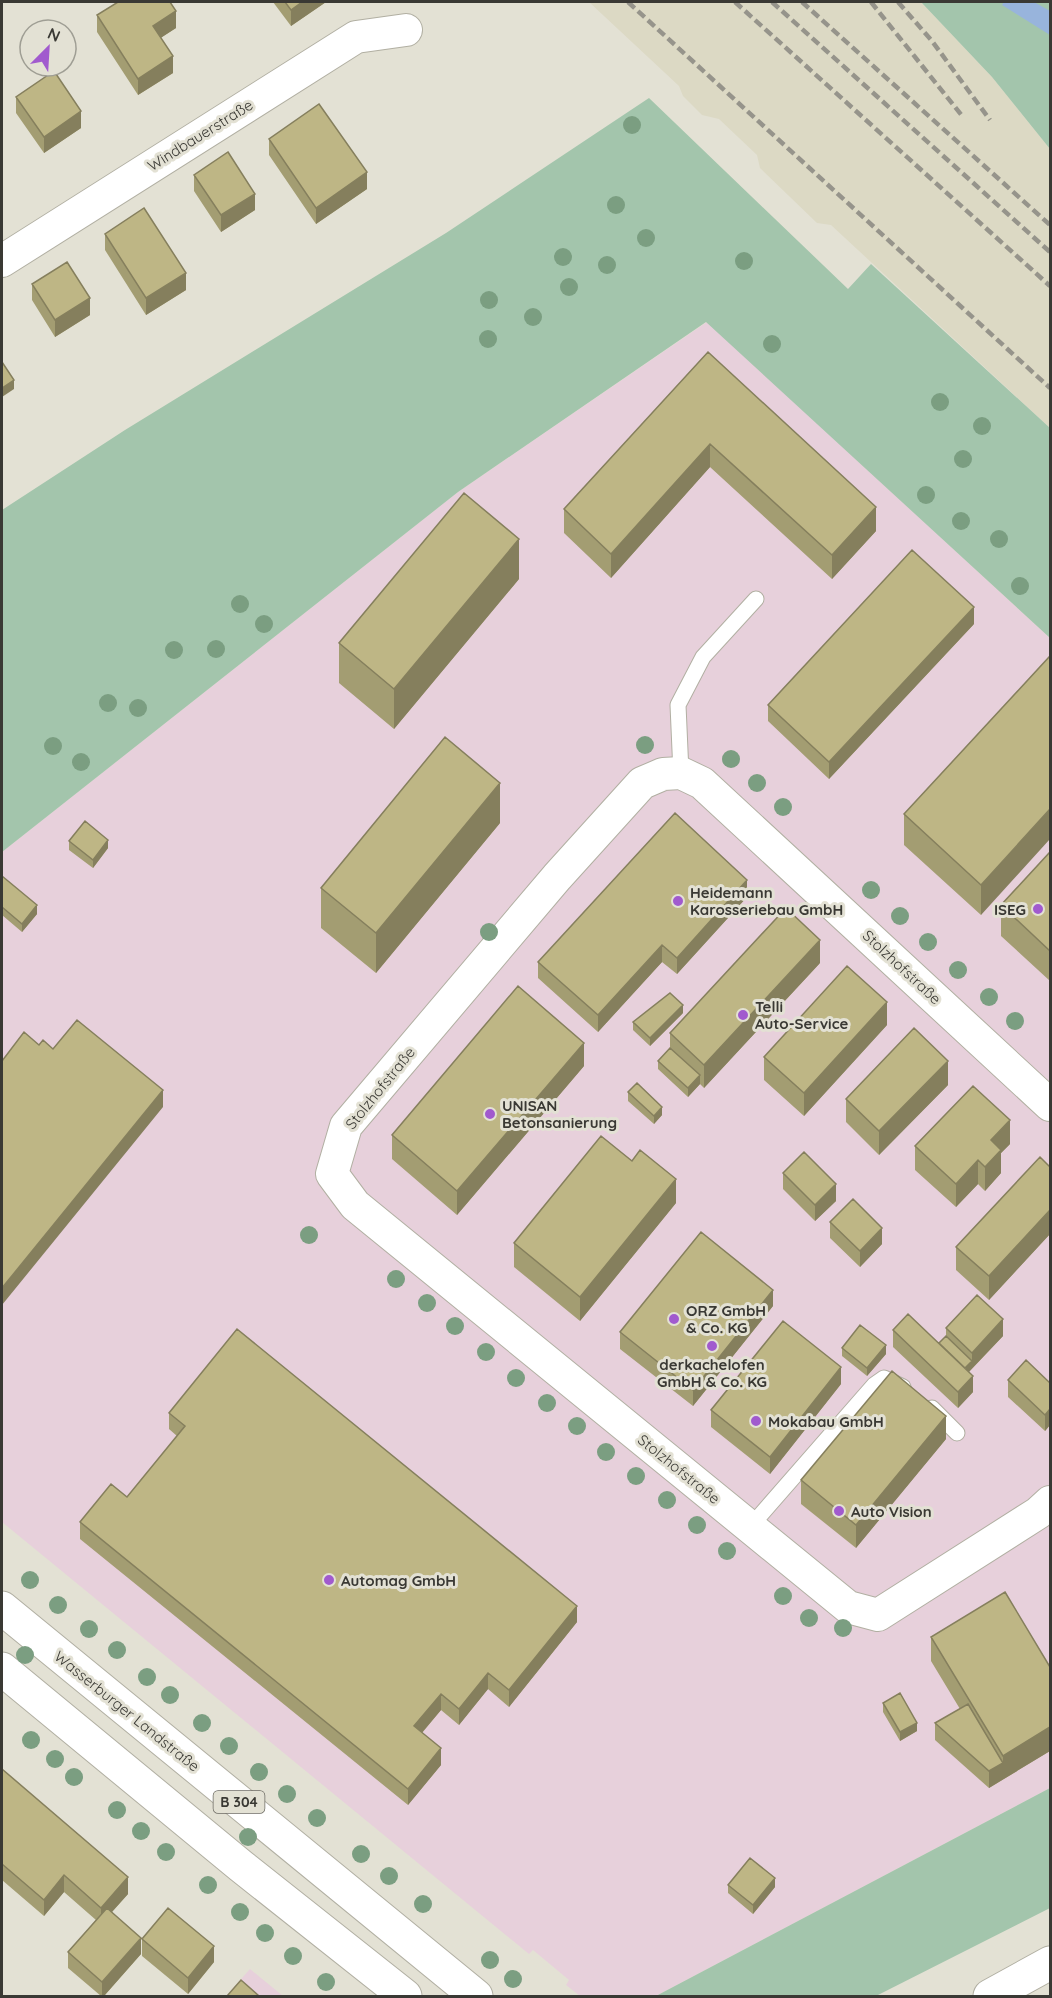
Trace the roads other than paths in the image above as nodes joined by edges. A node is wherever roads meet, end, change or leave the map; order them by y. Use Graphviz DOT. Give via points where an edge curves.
graph roads {
  1 [pos="406,30"];
  2 [pos="2,261"];
  3 [pos="756,599"];
  4 [pos="681,773"];
  5 [pos="1050,1106"];
  6 [pos="957,1433"];
  7 [pos="1050,1502"];
  8 [pos="750,1527"];
  9 [pos="2,1608"];
  10 [pos="2,1669"];
  11 [pos="1050,1962"];
  12 [pos="405,1996"];
  13 [pos="476,1996"];
  14 [pos="990,1996"];
  1 -- 2 [label="street, Windbauerstraße" via="356,37"];
  3 -- 4 [label="lane" via="703,657 678,705"];
  4 -- 5 [label="street, Stolzhofstraße" via="710,791"];
  4 -- 8 [label="street, Stolzhofstraße" via="663,774 642,783 557,877 346,1126 332,1174 355,1205"];
  6 -- 8 [label="lane" via="927,1403 884,1378 854,1405"];
  7 -- 8 [label="street, Stolzhofstraße" via="878,1615 848,1607"];
  9 -- 13 [label="main road, Wasserburger Landstraße / B 304"];
  10 -- 12 [label="main road"];
  11 -- 14 [label="main road"];
}
